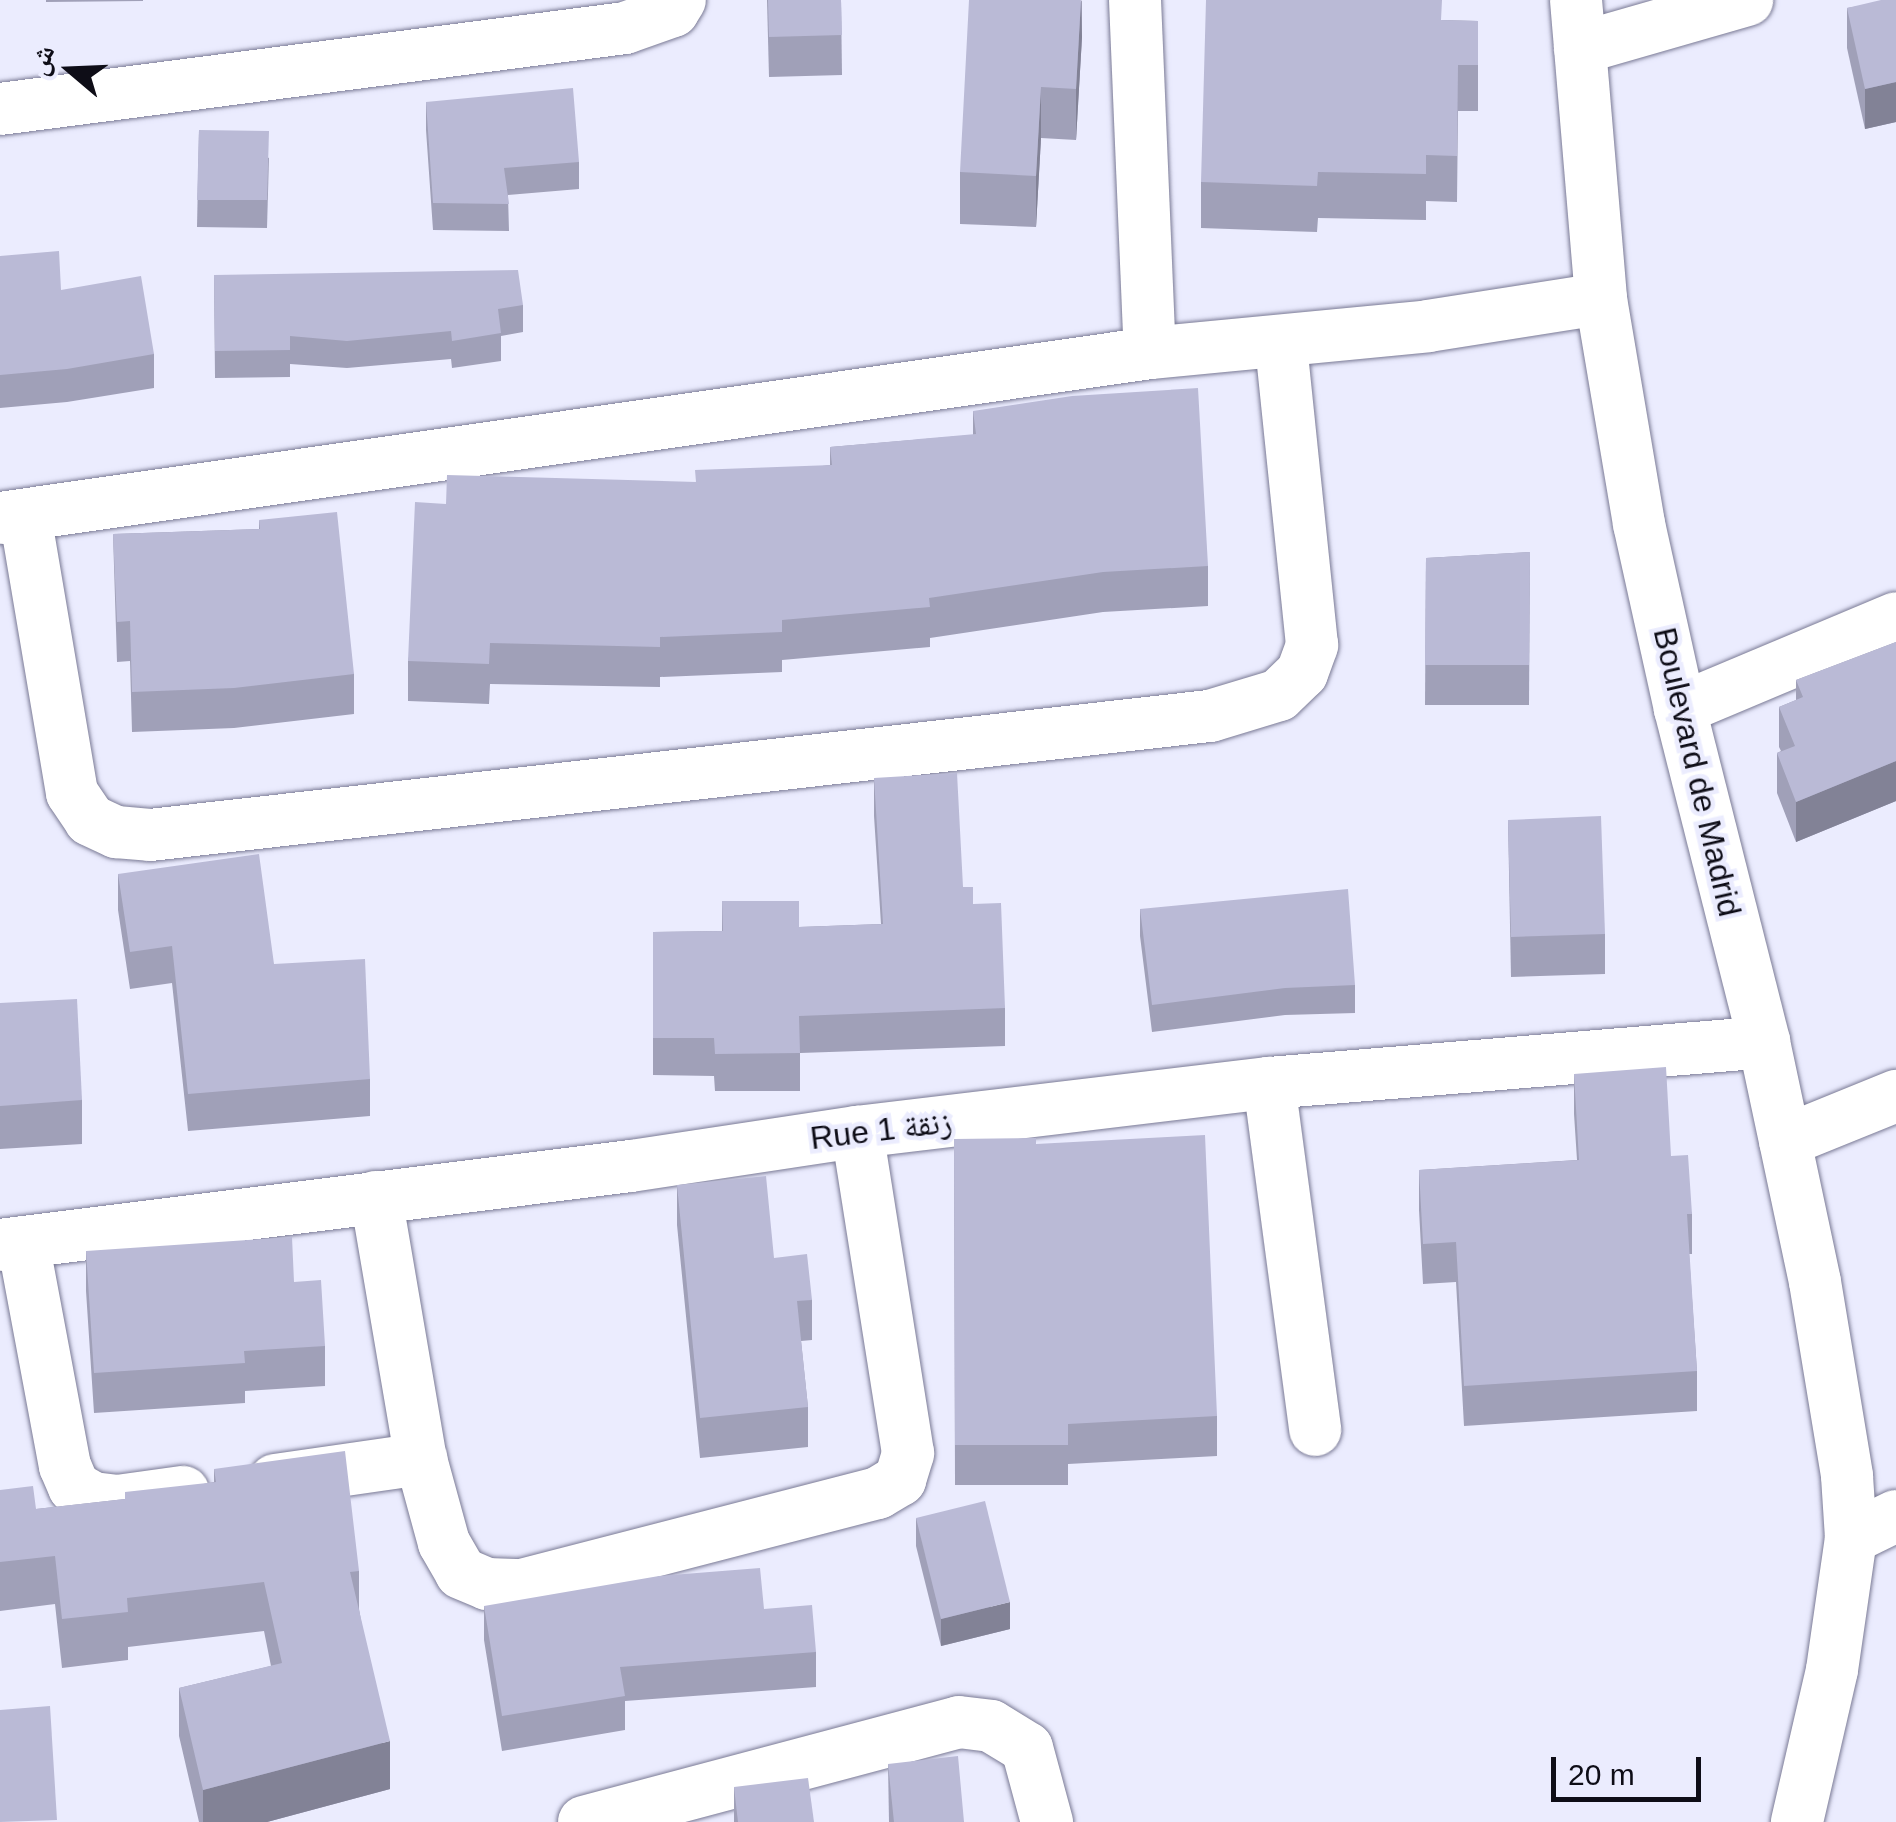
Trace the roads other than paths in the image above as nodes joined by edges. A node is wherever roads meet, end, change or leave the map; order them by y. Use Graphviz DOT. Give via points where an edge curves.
graph roads {
  1 [pos="680,0"];
  2 [pos="1136,0"];
  3 [pos="1746,0"];
  4 [pos="1578,24"];
  5 [pos="0,109"];
  6 [pos="1600,300"];
  7 [pos="1280,344"];
  8 [pos="1150,353"];
  9 [pos="12,516"];
  10 [pos="1896,618"];
  11 [pos="1680,709"];
  12 [pos="1764,1042"];
  13 [pos="1269,1083"];
  14 [pos="1896,1096"];
  15 [pos="857,1132"];
  16 [pos="1785,1141"];
  17 [pos="376,1197"];
  18 [pos="12,1243"];
  19 [pos="1315,1430"];
  20 [pos="421,1460"];
  21 [pos="1874,1527"];
  22 [pos="658,1814"];
  23 [pos="584,1822"];
  24 [pos="1047,1822"];
  25 [pos="1798,1822"];
  1 -- 5 [label="street" via="673,10 625,28"];
  2 -- 8 [label="street"];
  3 -- 4 [label="street"];
  4 -- 6 [label="street, Boulevard de Madrid"];
  6 -- 7 [label="street"];
  6 -- 11 [label="street, Boulevard de Madrid"];
  7 -- 8 [label="street"];
  7 -- 9 [label="street" via="1312,645 1302,673 1279,695 1210,716 150,835 116,832 90,820 72,793"];
  8 -- 9 [label="street"];
  10 -- 11 [label="street"];
  11 -- 12 [label="street, Boulevard de Madrid"];
  12 -- 13 [label="street, Rue 1 زنقة"];
  12 -- 16 [label="street, Boulevard de Madrid"];
  13 -- 15 [label="street, Rue 1 زنقة"];
  13 -- 19 [label="street"];
  14 -- 16 [label="street"];
  15 -- 17 [label="street, Rue 1 زنقة"];
  15 -- 20 [label="street" via="908,1453 900,1480 878,1494 522,1585 487,1584 461,1574 444,1543"];
  16 -- 21 [label="street, Boulevard de Madrid" via="1836,1398"];
  17 -- 18 [label="street, Rue 1 زنقة"];
  17 -- 20 [label="street"];
  18 -- 20 [label="street" via="65,1466 74,1487 92,1498 118,1501"];
  21 -- 25 [label="street, Boulevard de Madrid"];
  22 -- 23 [label="street"];
  22 -- 24 [label="street" via="959,1722 992,1726 1026,1748"];
}
